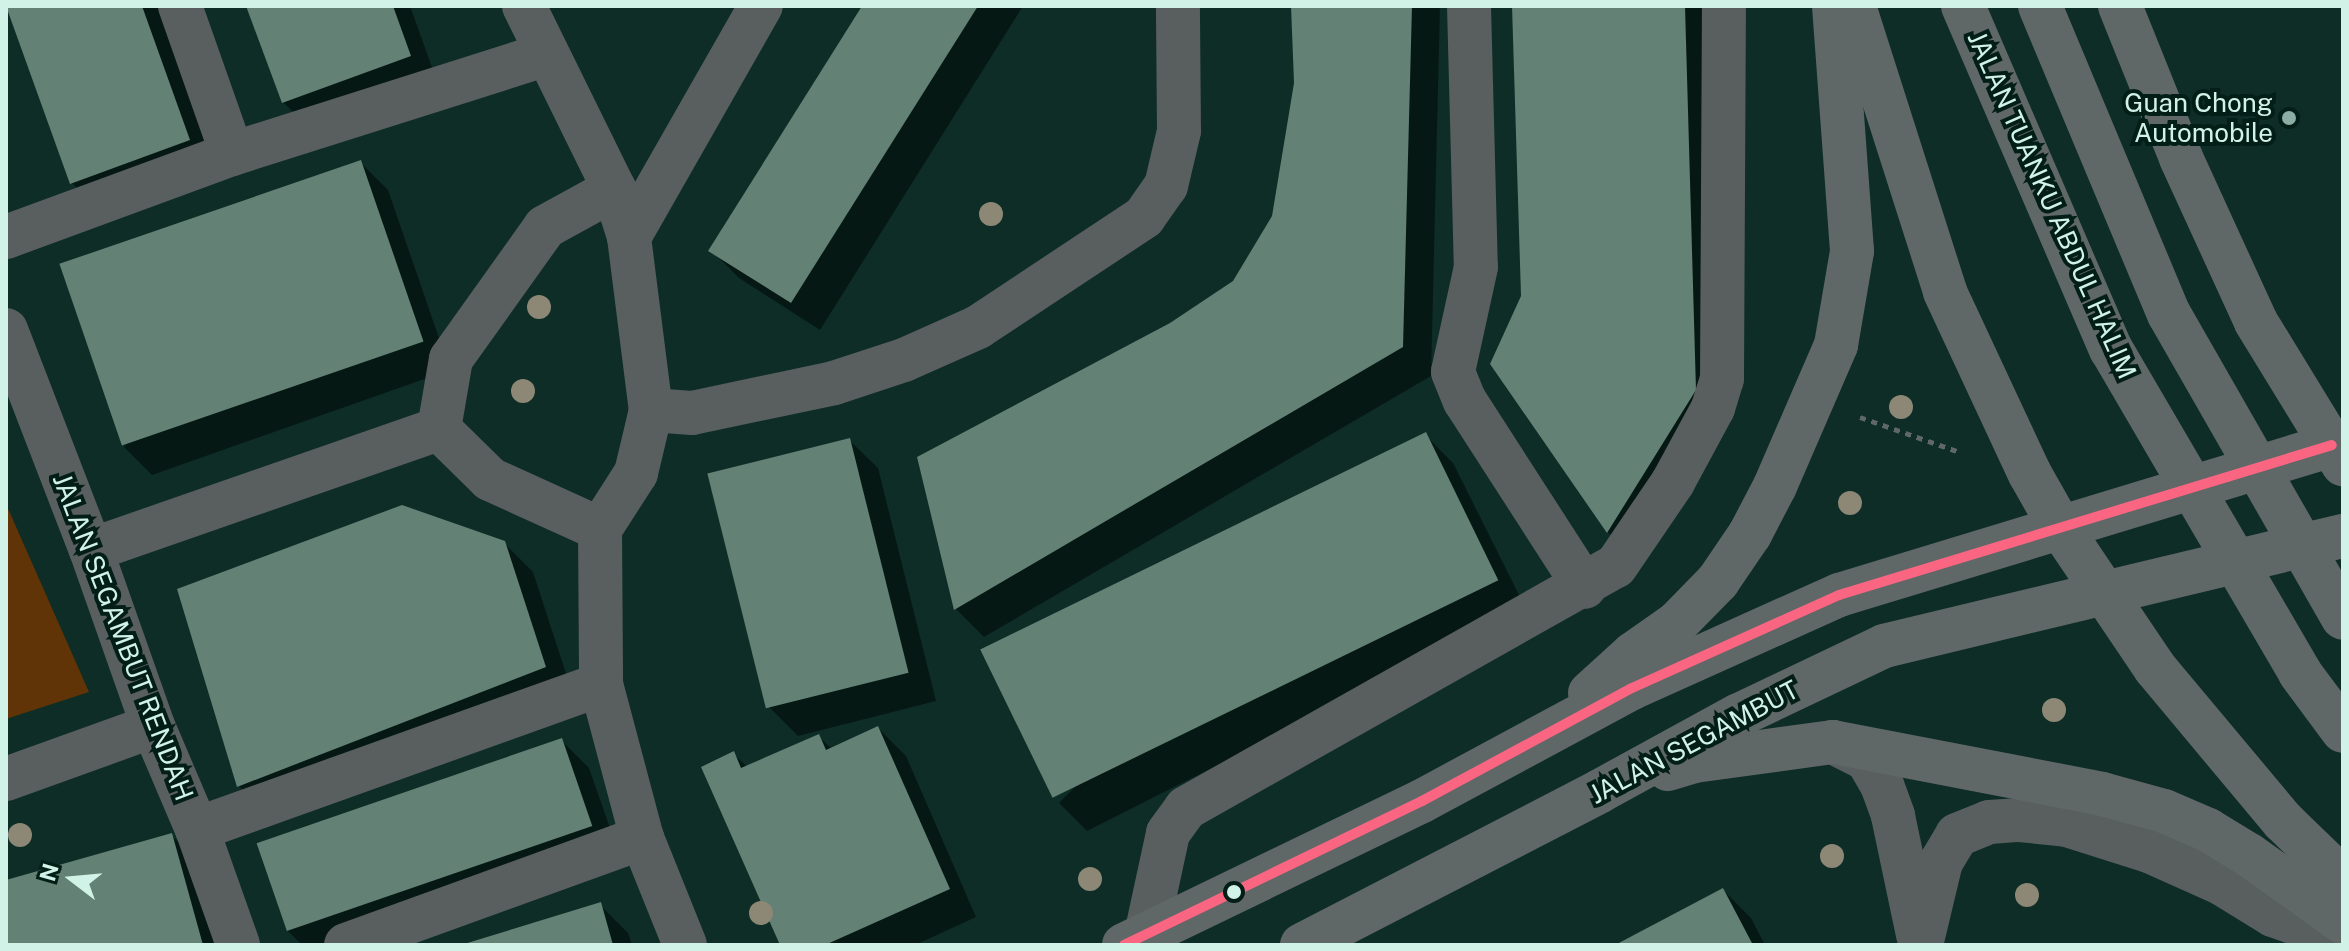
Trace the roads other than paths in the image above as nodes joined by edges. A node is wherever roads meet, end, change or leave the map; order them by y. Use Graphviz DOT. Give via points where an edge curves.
graph roads {
  1 [pos="180,6"];
  2 [pos="524,6"];
  3 [pos="761,6"];
  4 [pos="1178,6"];
  5 [pos="1469,6"];
  6 [pos="1724,6"];
  7 [pos="1834,6"];
  8 [pos="1854,6"];
  9 [pos="1963,6"];
  10 [pos="2040,6"];
  11 [pos="2120,6"];
  12 [pos="545,55"];
  13 [pos="232,154"];
  14 [pos="614,189"];
  15 [pos="6,237"];
  16 [pos="629,237"];
  17 [pos="6,330"];
  18 [pos="20,410"];
  19 [pos="651,410"];
  20 [pos="439,429"];
  21 [pos="2338,455"];
  22 [pos="2060,527"];
  23 [pos="600,529"];
  24 [pos="2343,536"];
  25 [pos="91,550"];
  26 [pos="1585,587"];
  27 [pos="2105,593"];
  28 [pos="2343,618"];
  29 [pos="601,684"];
  30 [pos="153,726"];
  31 [pos="2343,731"];
  32 [pos="1538,741"];
  33 [pos="1833,742"];
  34 [pos="6,779"];
  35 [pos="1600,791"];
  36 [pos="197,829"];
  37 [pos="642,838"];
  38 [pos="2343,879"];
  39 [pos="2343,922"];
  40 [pos="1135,940"];
  41 [pos="2343,940"];
  42 [pos="238,945"];
  43 [pos="346,945"];
  44 [pos="685,945"];
  45 [pos="1302,945"];
  46 [pos="1921,945"];
  1 -- 13 [label="street"];
  2 -- 12 [label="street"];
  3 -- 16 [label="street"];
  4 -- 19 [label="street" via="1179,131 1166,186 1144,217 978,327 904,360 834,383 692,413"];
  5 -- 26 [label="street" via="1476,267 1453,372 1465,401"];
  6 -- 26 [label="street" via="1722,379 1713,408 1673,482 1616,566"];
  7 -- 32 [label="main road" via="1852,251 1836,345 1775,486 1718,581 1677,623 1633,654"];
  8 -- 22 [label="main road" via="1945,292 1987,387"];
  9 -- 31 [label="main road, JALAN TUANKU ABDUL HALIM, bridge" via="2111,349 2300,673"];
  10 -- 28 [label="main road, bridge" via="2169,314"];
  11 -- 21 [label="main road" via="2181,158 2256,322"];
  12 -- 13 [label="street"];
  12 -- 14 [label="street"];
  13 -- 15 [label="street"];
  14 -- 16 [label="street"];
  14 -- 20 [label="street" via="545,227 451,359"];
  16 -- 19 [label="street"];
  17 -- 18 [label="street, JALAN SEGAMBUT RENDAH"];
  18 -- 25 [label="street, JALAN SEGAMBUT RENDAH"];
  19 -- 23 [label="street" via="636,473"];
  20 -- 23 [label="street" via="490,479"];
  20 -- 25 [label="street"];
  21 -- 22 [label="main road"];
  22 -- 27 [label="main road"];
  22 -- 32 [label="main road" via="1839,595 1632,688"];
  23 -- 29 [label="street"];
  24 -- 27 [label="main road, JALAN SEGAMBUT"];
  25 -- 30 [label="street, JALAN SEGAMBUT RENDAH"];
  26 -- 40 [label="street" via="1186,808 1168,833"];
  27 -- 35 [label="main road, JALAN SEGAMBUT" via="1884,646 1739,715"];
  27 -- 38 [label="main road" via="2155,668 2283,821"];
  29 -- 36 [label="street"];
  29 -- 37 [label="street"];
  30 -- 34 [label="street"];
  30 -- 36 [label="street, JALAN SEGAMBUT RENDAH"];
  32 -- 40 [label="main road"];
  33 -- 35 [label="main road" via="1694,761"];
  33 -- 39 [label="main road" via="2164,811 2249,855"];
  33 -- 46 [label="street" via="1867,759 1882,785"];
  35 -- 45 [label="main road, JALAN SEGAMBUT"];
  36 -- 42 [label="street, JALAN SEGAMBUT RENDAH"];
  37 -- 43 [label="street"];
  37 -- 44 [label="street"];
  41 -- 46 [label="street" via="2273,915 2221,883 2149,851 2067,825 2020,820 1989,822 1957,835 1941,862"];
}
